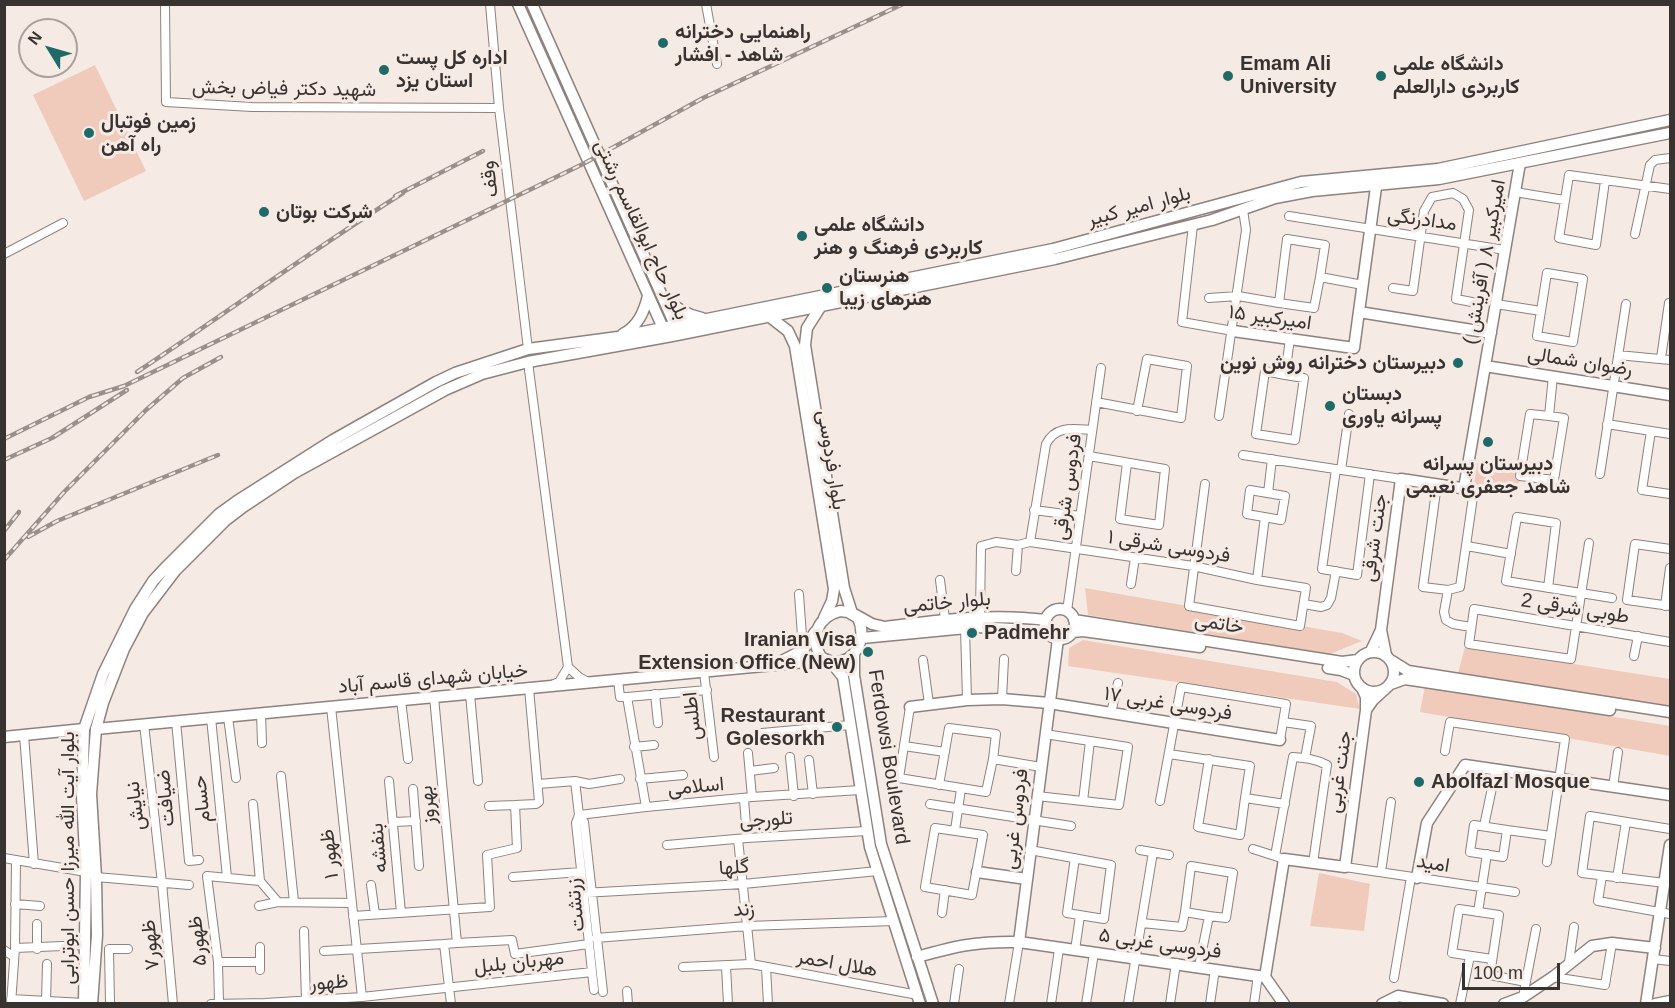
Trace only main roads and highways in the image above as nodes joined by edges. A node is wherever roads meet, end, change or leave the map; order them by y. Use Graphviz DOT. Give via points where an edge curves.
graph roads {
  1 [pos="518,4"];
  2 [pos="532,4"];
  3 [pos="1671,120"];
  4 [pos="1656,123"];
  5 [pos="1671,133"];
  6 [pos="1659,135"];
  7 [pos="1520,163"];
  8 [pos="1376,187"];
  9 [pos="948,275"];
  10 [pos="659,292"];
  11 [pos="648,296"];
  12 [pos="821,306"];
  13 [pos="1359,312"];
  14 [pos="770,317"];
  15 [pos="705,319"];
  16 [pos="663,328"];
  17 [pos="674,331"];
  18 [pos="1233,331"];
  19 [pos="1491,333"];
  20 [pos="618,342"];
  21 [pos="1485,366"];
  22 [pos="1671,394"];
  23 [pos="853,614"];
  24 [pos="824,618"];
  25 [pos="1071,621"];
  26 [pos="1046,625"];
  27 [pos="1381,630"];
  28 [pos="815,632"];
  29 [pos="862,638"];
  30 [pos="1058,639"];
  31 [pos="1371,651"];
  32 [pos="854,654"];
  33 [pos="1389,658"];
  34 [pos="1358,660"];
  35 [pos="828,661"];
  36 [pos="773,665"];
  37 [pos="1354,675"];
  38 [pos="1388,687"];
  39 [pos="1362,688"];
  40 [pos="1049,703"];
  41 [pos="910,707"];
  42 [pos="1366,710"];
  43 [pos="1671,712"];
  44 [pos="1671,720"];
  45 [pos="90,729"];
  46 [pos="4,737"];
  47 [pos="1280,740"];
  48 [pos="1671,795"];
  49 [pos="1671,845"];
  50 [pos="1670,858"];
  51 [pos="976,872"];
  52 [pos="91,874"];
  53 [pos="1414,877"];
  54 [pos="1027,879"];
  55 [pos="1665,913"];
  56 [pos="1019,942"];
  57 [pos="1654,954"];
  58 [pos="917,957"];
  59 [pos="1262,976"];
  60 [pos="919,999"];
  61 [pos="1671,1000"];
  62 [pos="84,1004"];
  63 [pos="92,1004"];
  64 [pos="933,1004"];
  65 [pos="1284,1004"];
  66 [pos="1382,1004"];
  67 [pos="1443,1004"];
  68 [pos="1504,1004"];
  69 [pos="1646,1004"];
  70 [pos="1655,1004"];
  1 -- 11 [label="main road, بلوار حاج ابوالقاسم رشتی"];
  2 -- 10 [label="main road, بلوار حاج ابوالقاسم رشتی"];
  3 -- 4 [label="main road, بلوار امیر کبیر"];
  4 -- 6 [label="main road"];
  4 -- 9 [label="main road, بلوار امیر کبیر" via="1438,169 1301,182"];
  5 -- 6 [label="main road, بلوار امیر کبیر"];
  6 -- 7 [label="main road, بلوار امیر کبیر"];
  7 -- 8 [label="main road, بلوار امیر کبیر"];
  7 -- 19 [label="main road, امیرکبیر ۸ ( آفرینش )"];
  8 -- 9 [label="main road, بلوار امیر کبیر" via="1275,198 1193,225 1055,259"];
  8 -- 13 [label="main road"];
  9 -- 12 [label="main road, بلوار امیر کبیر"];
  9 -- 15 [label="main road, بلوار امیر کبیر"];
  10 -- 15 [label="main road" via="688,315"];
  10 -- 17 [label="main road, بلوار حاج ابوالقاسم رشتی"];
  11 -- 16 [label="main road, بلوار حاج ابوالقاسم رشتی"];
  11 -- 20 [label="main road" via="638,321"];
  12 -- 14 [label="main road, بلوار امیر کبیر"];
  12 -- 23 [label="main road, بلوار فردوسی" via="807,328 805,345 844,588"];
  13 -- 18 [label="main road, امیرکبیر ۱۵" via="1354,348"];
  13 -- 19 [label="main road"];
  14 -- 17 [label="main road, بلوار امیر کبیر"];
  14 -- 24 [label="main road, بلوار فردوسی" via="788,331 795,346 834,589"];
  15 -- 17 [label="main road, بلوار امیر کبیر"];
  16 -- 17 [label="main road, بلوار حاج ابوالقاسم رشتی"];
  16 -- 20 [label="main road"];
  17 -- 20 [label="main road, بلوار امیر کبیر"];
  19 -- 21 [label="main road, امیرکبیر ۸ ( آفرینش )"];
  20 -- 45 [label="main road, بلوار آیت الله میرزا حسن ابوترابی" via="482,374 445,390 294,473 226,520 151,600 124,649"];
  20 -- 45 [label="main road, بلوار آیت الله میرزا حسن ابوترابی" via="528,349 454,373 256,487 219,514 167,566 139,602 115,646"];
  21 -- 22 [label="main road, رضوان شمالی"];
  21 -- 27 [label="main road, جنت شرقی" via="1469,489 1401,479"];
  23 -- 24 [label="main road" via="840,611"];
  23 -- 26 [label="main road, بلوار خاتمی" via="885,627 945,619 1019,616"];
  23 -- 29 [label="main road" via="860,623"];
  24 -- 28 [label="main road"];
  25 -- 26 [label="main road" via="1056,610 1051,612"];
  25 -- 30 [label="main road" via="1063,639"];
  25 -- 34 [label="main road, خاتمی" via="1342,662"];
  25 -- 37 [label="main road, خاتمی" via="1083,631 1188,645"];
  26 -- 29 [label="main road, بلوار خاتمی"];
  26 -- 30 [label="main road" via="1052,637"];
  27 -- 31 [label="main road"];
  27 -- 33 [label="main road"];
  28 -- 35 [label="main road" via="817,649"];
  28 -- 36 [label="main road" via="803,650"];
  29 -- 32 [label="main road"];
  30 -- 40 [label="main road, فردوس غربی"];
  31 -- 33 [label="main road" via="1382,652"];
  31 -- 34 [label="main road"];
  32 -- 35 [label="main road" via="837,663"];
  32 -- 58 [label="main road, Ferdowsi Boulevard" via="876,820"];
  33 -- 38 [label="main road" via="1395,673"];
  33 -- 43 [label="main road" via="1408,671"];
  34 -- 37 [label="main road"];
  35 -- 36 [label="main road, خیابان شهدای قاسم آباد"];
  35 -- 60 [label="main road, Ferdowsi Boulevard" via="843,677 867,831"];
  36 -- 45 [label="main road, خیابان شهدای قاسم آباد"];
  37 -- 39 [label="main road"];
  38 -- 39 [label="main road" via="1373,692"];
  38 -- 42 [label="main road, جنت غربی"];
  38 -- 44 [label="main road" via="1405,680"];
  39 -- 42 [label="main road"];
  40 -- 41 [label="main road, فردوسی غربی ۱۷" via="967,700"];
  40 -- 47 [label="main road, فردوسی غربی ۱۷"];
  40 -- 54 [label="main road, فردوس غربی"];
  42 -- 59 [label="main road, جنت غربی" via="1346,867 1280,857"];
  45 -- 46 [label="main road, خیابان شهدای قاسم آباد"];
  45 -- 52 [label="main road, بلوار آیت الله میرزا حسن ابوترابی"];
  48 -- 53 [label="main road" via="1465,765 1427,823"];
  49 -- 50 [label="main road"];
  50 -- 55 [label="main road"];
  51 -- 54 [label="main road"];
  52 -- 62 [label="main road, بلوار آیت الله میرزا حسن ابوترابی"];
  52 -- 63 [label="main road, بلوار آیت الله میرزا حسن ابوترابی" via="97,935"];
  54 -- 56 [label="main road, فردوس غربی"];
  55 -- 57 [label="main road"];
  56 -- 58 [label="main road, فردوسی غربی ۵" via="982,941"];
  56 -- 59 [label="main road, فردوسی غربی ۵"];
  57 -- 68 [label="main road" via="1612,943 1592,946 1523,997"];
  57 -- 69 [label="main road"];
  58 -- 64 [label="main road, Ferdowsi Boulevard"];
  59 -- 65 [label="main road"];
  61 -- 70 [label="main road"];
  66 -- 67 [label="main road" via="1398,996"];
}
